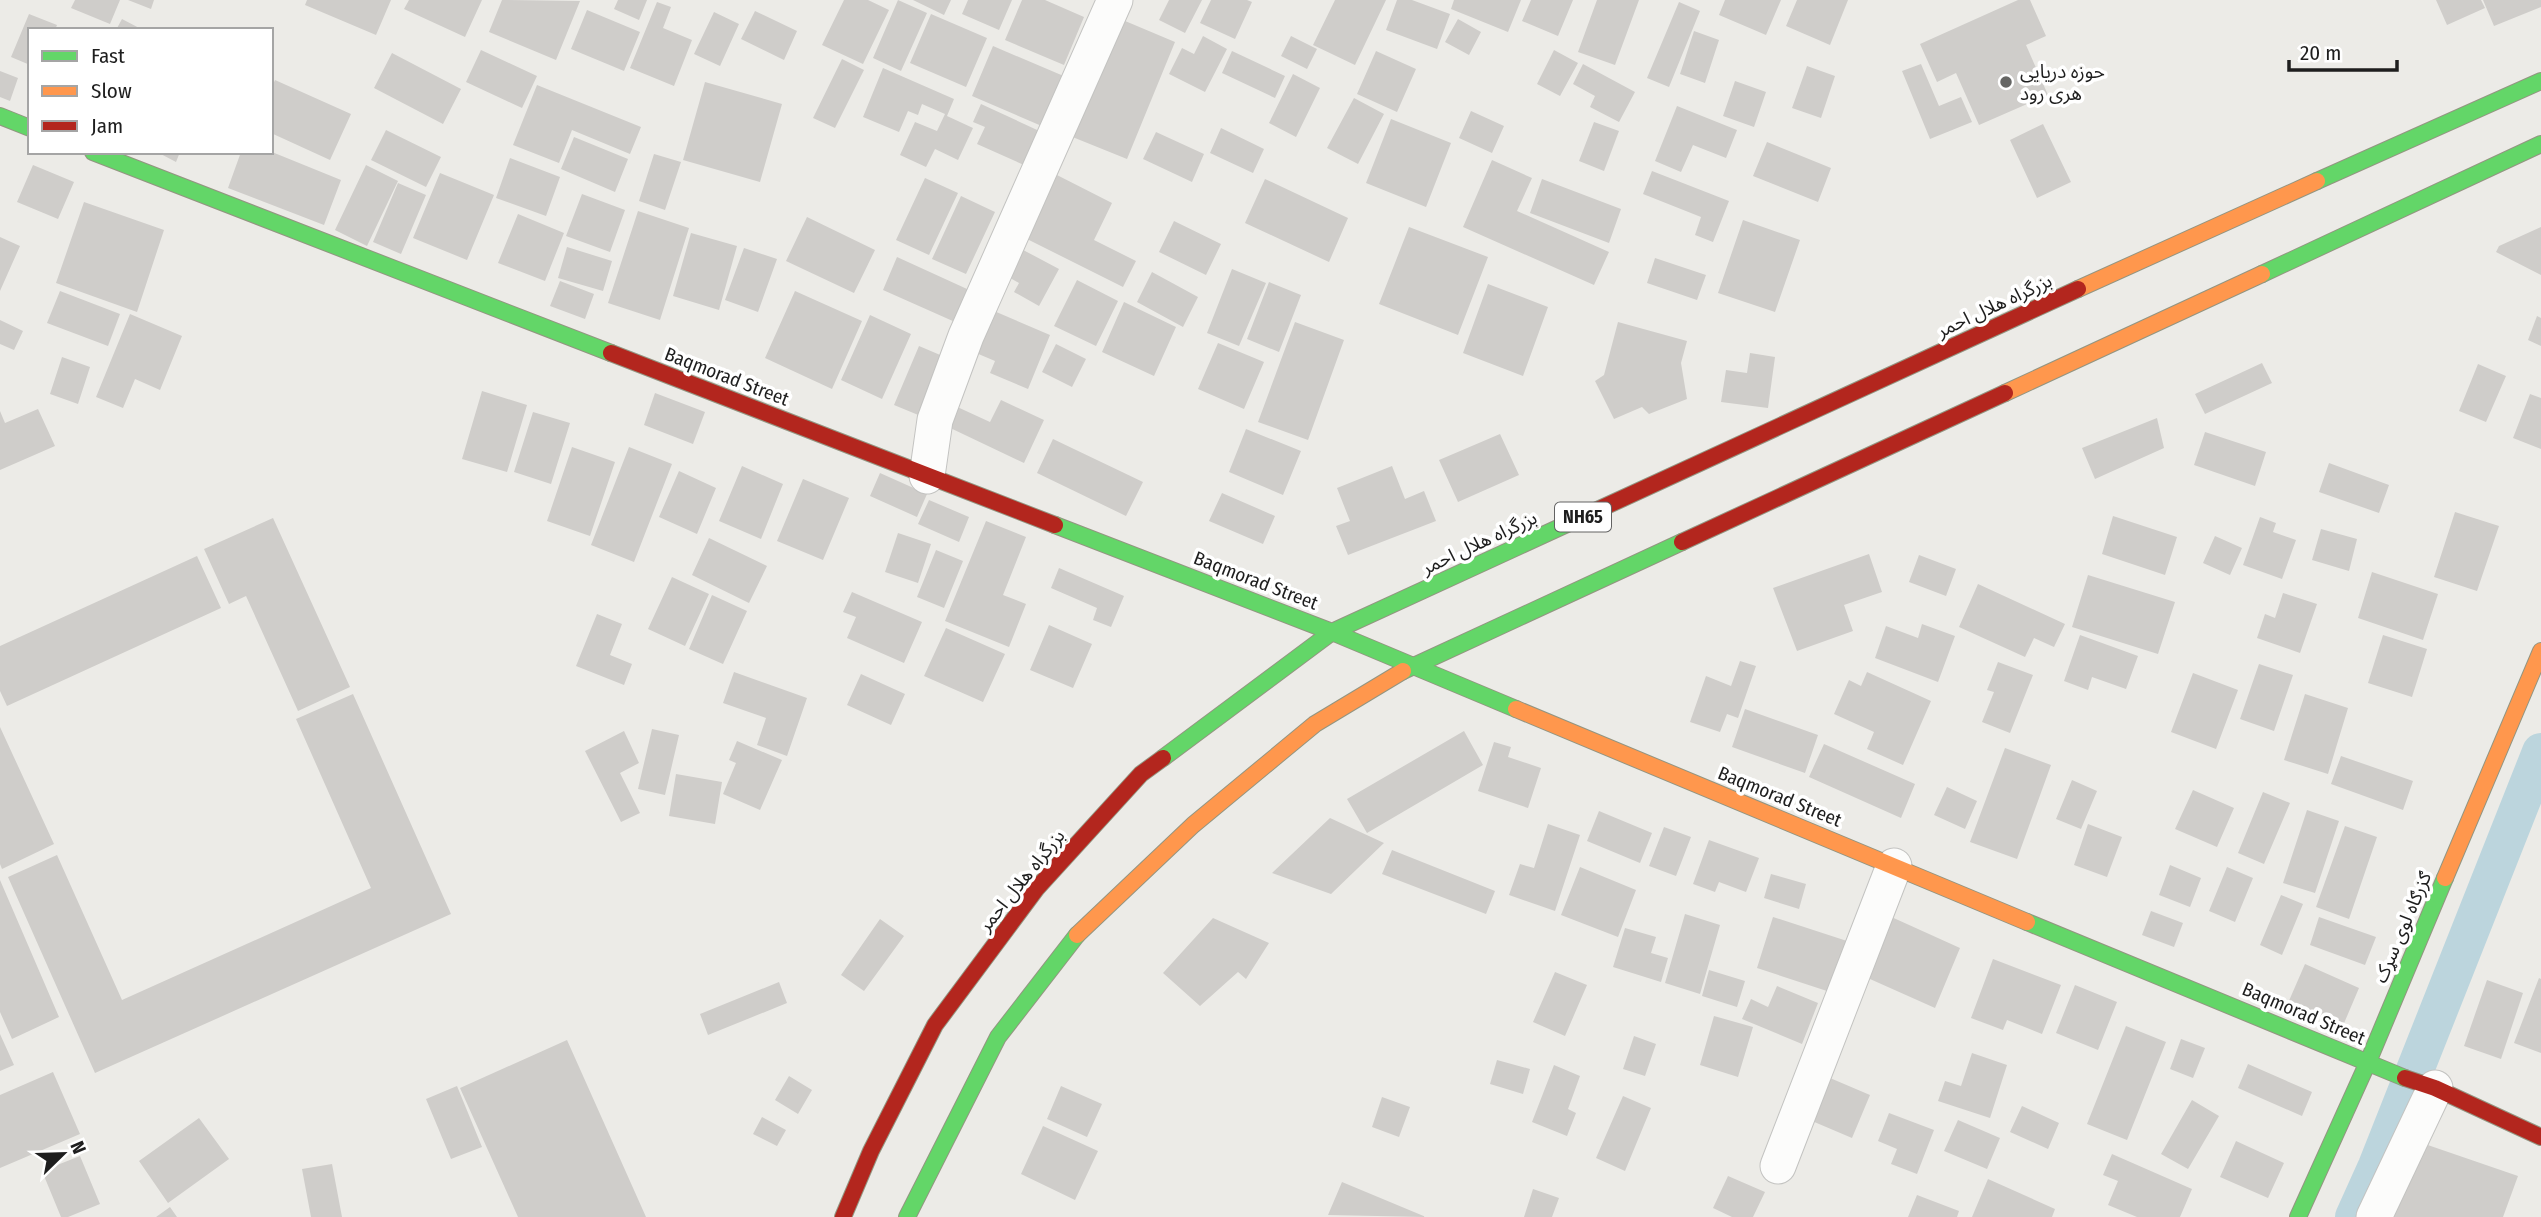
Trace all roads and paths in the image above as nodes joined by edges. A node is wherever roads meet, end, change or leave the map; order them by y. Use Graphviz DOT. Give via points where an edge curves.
graph roads {
  1 [pos="1115,0"];
  2 [pos="2541,82"];
  3 [pos="0,116"];
  4 [pos="28,127"];
  5 [pos="2541,144"];
  6 [pos="98,154"];
  7 [pos="927,476"];
  8 [pos="1332,632"];
  9 [pos="2541,651"];
  10 [pos="1411,666"];
  11 [pos="1894,866"];
  12 [pos="2368,1062"];
  13 [pos="2435,1088"];
  14 [pos="2541,1137"];
  15 [pos="1778,1166"];
  16 [pos="843,1217"];
  17 [pos="907,1217"];
  18 [pos="2298,1217"];
  19 [pos="2374,1217"];
  1 -- 7 [label="street" via="966,336 935,421"];
  2 -- 8 [label="main road, بزرگراه هلال احمر / NH65"];
  3 -- 4 [label="main road"];
  5 -- 10 [label="main road"];
  6 -- 7 [label="main road, Baqmorad Street"];
  7 -- 8 [label="main road, Baqmorad Street"];
  8 -- 10 [label="main road, Baqmorad Street"];
  8 -- 16 [label="main road, بزرگراه هلال احمر / NH65" via="1140,774 1037,888 935,1025"];
  9 -- 12 [label="main road, ګزرګاه لوی سړک"];
  10 -- 11 [label="main road, Baqmorad Street"];
  10 -- 17 [label="main road" via="1315,724 1194,825 1082,929 999,1037"];
  11 -- 12 [label="main road, Baqmorad Street"];
  11 -- 15 [label="street"];
  12 -- 13 [label="main road, Baqmorad Street"];
  12 -- 18 [label="main road, ګزرګاه لوی سړک"];
  13 -- 14 [label="main road, Baqmorad Street"];
  13 -- 19 [label="street"];
}
